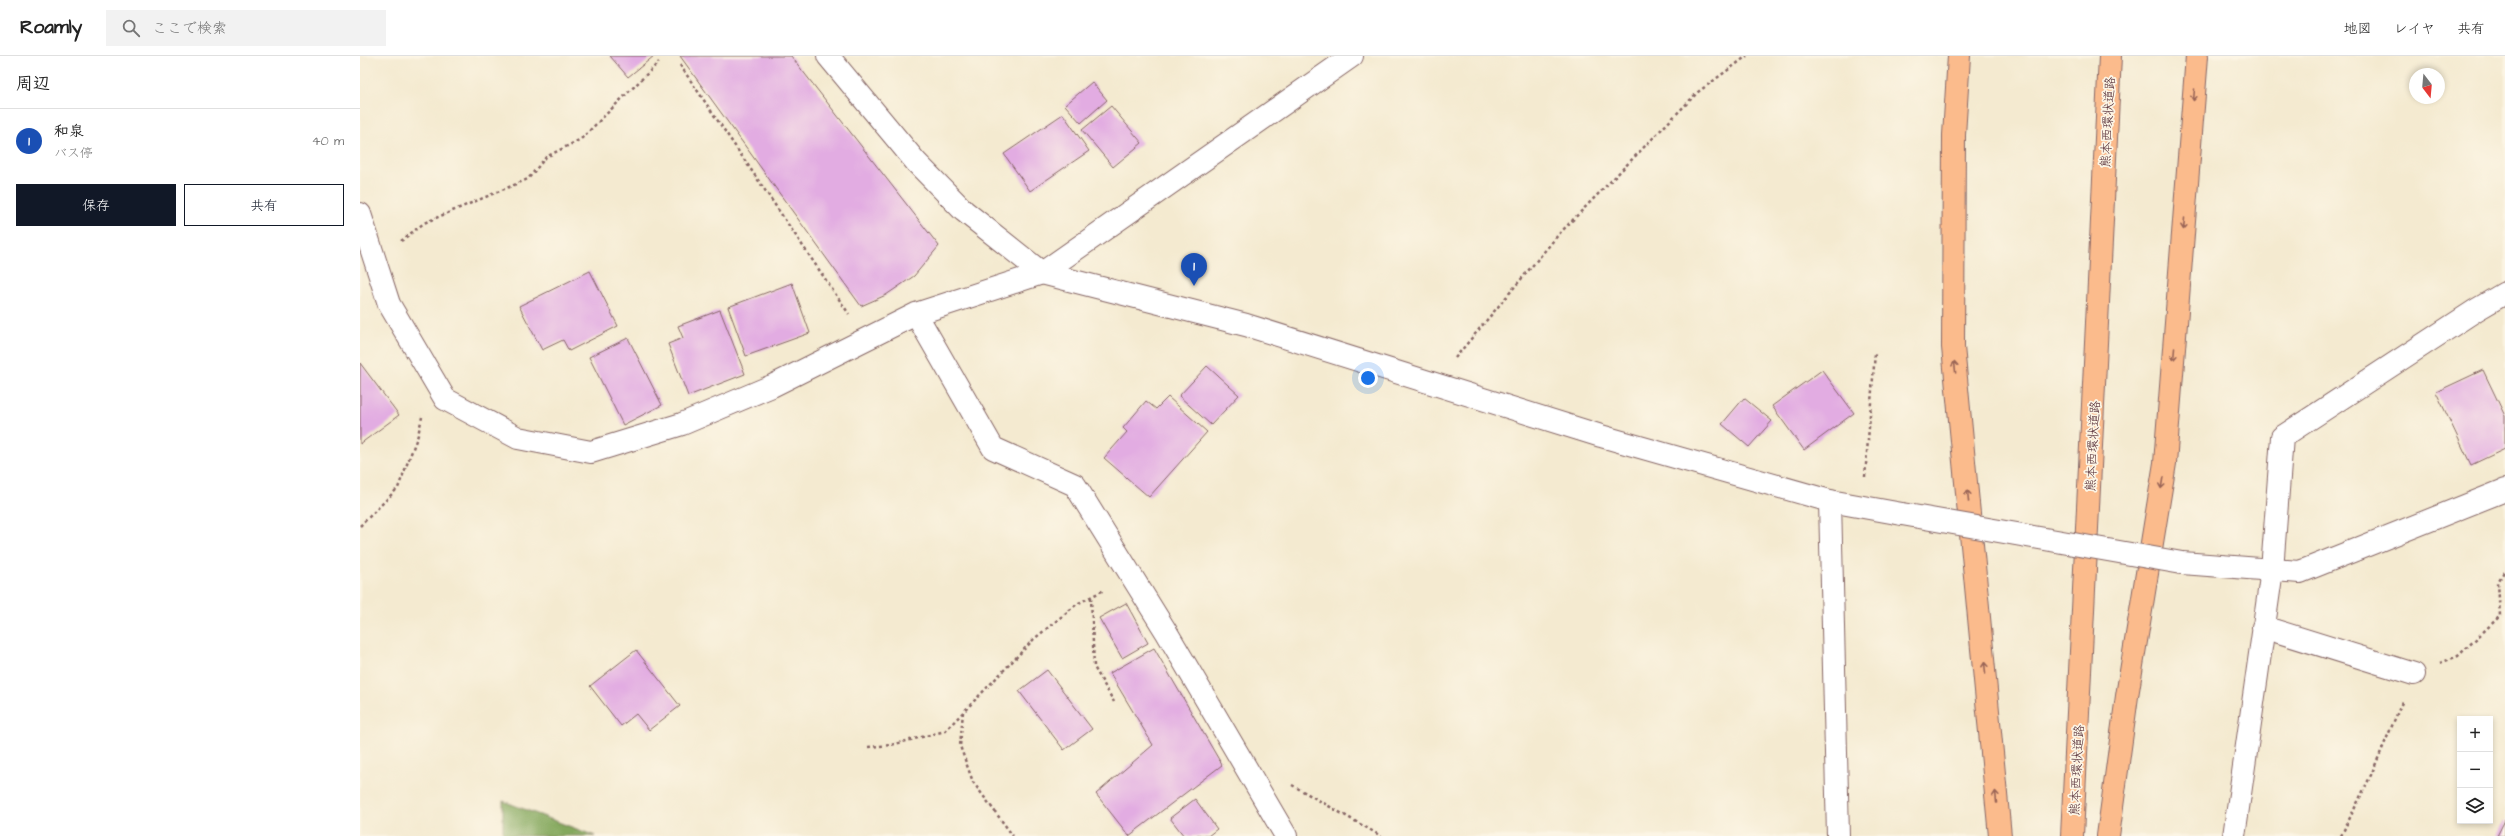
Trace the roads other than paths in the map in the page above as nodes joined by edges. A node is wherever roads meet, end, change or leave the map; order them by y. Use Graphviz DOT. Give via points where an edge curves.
graph roads {
  1 [pos="828,56"];
  2 [pos="1352,56"];
  3 [pos="1959,56"];
  4 [pos="2110,56"];
  5 [pos="2197,56"];
  6 [pos="360,214"];
  7 [pos="1042,273"];
  8 [pos="2505,293"];
  9 [pos="916,314"];
  10 [pos="2505,490"];
  11 [pos="1830,501"];
  12 [pos="2272,570"];
  13 [pos="2263,628"];
  14 [pos="2414,674"];
  15 [pos="1286,836"];
  16 [pos="1838,836"];
  17 [pos="2000,836"];
  18 [pos="2072,836"];
  19 [pos="2108,836"];
  20 [pos="2234,836"];
  1 -- 7 [label="street" via="916,162 964,211"];
  2 -- 7 [label="street"];
  17 -- 3 [label="highway, one-way" via="1953,347 1954,135"];
  4 -- 18 [label="highway, 熊本西環状道路"];
  5 -- 19 [label="highway, one-way" via="2165,463 2127,696"];
  6 -- 9 [label="street" via="389,304 445,399 518,438 591,452 682,424 772,386"];
  7 -- 9 [label="street"];
  7 -- 11 [label="street" via="1246,325 1601,436"];
  8 -- 12 [label="street" via="2282,437"];
  9 -- 15 [label="street" via="993,448 1076,485"];
  10 -- 12 [label="street" via="2300,572"];
  11 -- 12 [label="street, bridge" via="2182,563"];
  11 -- 16 [label="street"];
  12 -- 13 [label="street"];
  13 -- 14 [label="street"];
  13 -- 20 [label="street"];
}
